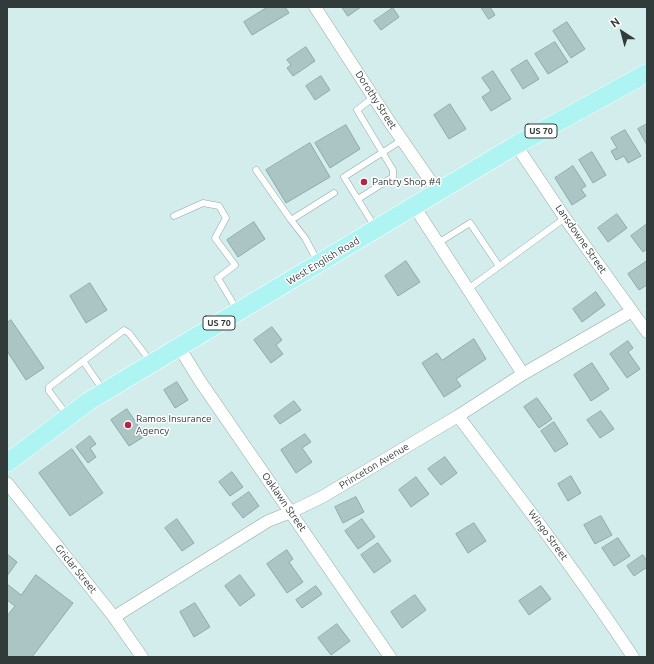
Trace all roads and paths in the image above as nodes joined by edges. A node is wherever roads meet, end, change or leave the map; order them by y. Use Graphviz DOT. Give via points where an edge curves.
graph roads {
  1 [pos="315,7"];
  2 [pos="647,73"];
  3 [pos="374,97"];
  4 [pos="402,140"];
  5 [pos="516,145"];
  6 [pos="383,152"];
  7 [pos="256,170"];
  8 [pos="370,182"];
  9 [pos="374,189"];
  10 [pos="438,192"];
  11 [pos="334,193"];
  12 [pos="358,199"];
  13 [pos="414,206"];
  14 [pos="174,216"];
  15 [pos="565,218"];
  16 [pos="291,220"];
  17 [pos="376,229"];
  18 [pos="438,243"];
  19 [pos="319,263"];
  20 [pos="499,266"];
  21 [pos="468,289"];
  22 [pos="632,311"];
  23 [pos="238,312"];
  24 [pos="647,332"];
  25 [pos="179,347"];
  26 [pos="83,361"];
  27 [pos="152,363"];
  28 [pos="523,374"];
  29 [pos="104,392"];
  30 [pos="458,416"];
  31 [pos="68,417"];
  32 [pos="7,463"];
  33 [pos="7,483"];
  34 [pos="291,512"];
  35 [pos="114,617"];
  36 [pos="142,657"];
  37 [pos="390,657"];
  38 [pos="633,657"];
  1 -- 3 [label="street, Dorothy Street"];
  2 -- 5 [label="main road, West English Road / US 70"];
  3 -- 4 [label="street, Dorothy Street"];
  3 -- 6 [label="lane" via="357,110"];
  4 -- 6 [label="lane"];
  4 -- 10 [label="street, Dorothy Street"];
  5 -- 10 [label="main road, West English Road / US 70"];
  5 -- 15 [label="street, Lansdowne Street"];
  6 -- 9 [label="lane" via="393,170 393,177"];
  6 -- 12 [label="lane" via="362,169 344,177"];
  7 -- 16 [label="lane"];
  8 -- 9 [label="lane"];
  9 -- 12 [label="lane"];
  10 -- 13 [label="main road, West English Road / US 70"];
  11 -- 16 [label="lane"];
  12 -- 17 [label="lane"];
  13 -- 17 [label="main road, West English Road / US 70"];
  13 -- 18 [label="street"];
  14 -- 23 [label="lane" via="203,203 219,206 226,218 215,238 235,265 218,278"];
  15 -- 20 [label="lane"];
  15 -- 22 [label="street, Lansdowne Street"];
  16 -- 19 [label="lane"];
  17 -- 19 [label="main road, West English Road / US 70"];
  18 -- 20 [label="lane" via="470,222"];
  18 -- 21 [label="street"];
  19 -- 23 [label="main road, West English Road / US 70"];
  20 -- 21 [label="lane"];
  21 -- 28 [label="street"];
  22 -- 24 [label="street, Lansdowne Street"];
  22 -- 28 [label="street, Princeton Avenue"];
  23 -- 25 [label="main road, West English Road / US 70"];
  25 -- 27 [label="main road, West English Road / US 70"];
  25 -- 34 [label="street, Oaklawn Street"];
  26 -- 27 [label="lane" via="124,330"];
  26 -- 29 [label="lane"];
  26 -- 31 [label="lane" via="49,387 48,391"];
  27 -- 29 [label="main road, West English Road / US 70"];
  28 -- 30 [label="street, Princeton Avenue"];
  29 -- 31 [label="main road, West English Road / US 70"];
  30 -- 34 [label="street, Princeton Avenue" via="322,497"];
  30 -- 38 [label="street, Wingo Street" via="560,552"];
  31 -- 32 [label="main road, West English Road / US 70"];
  33 -- 35 [label="street, Griclar Street"];
  34 -- 35 [label="street, Princeton Avenue" via="268,521"];
  34 -- 37 [label="street, Oaklawn Street"];
  35 -- 36 [label="street, Griclar Street"];
}
